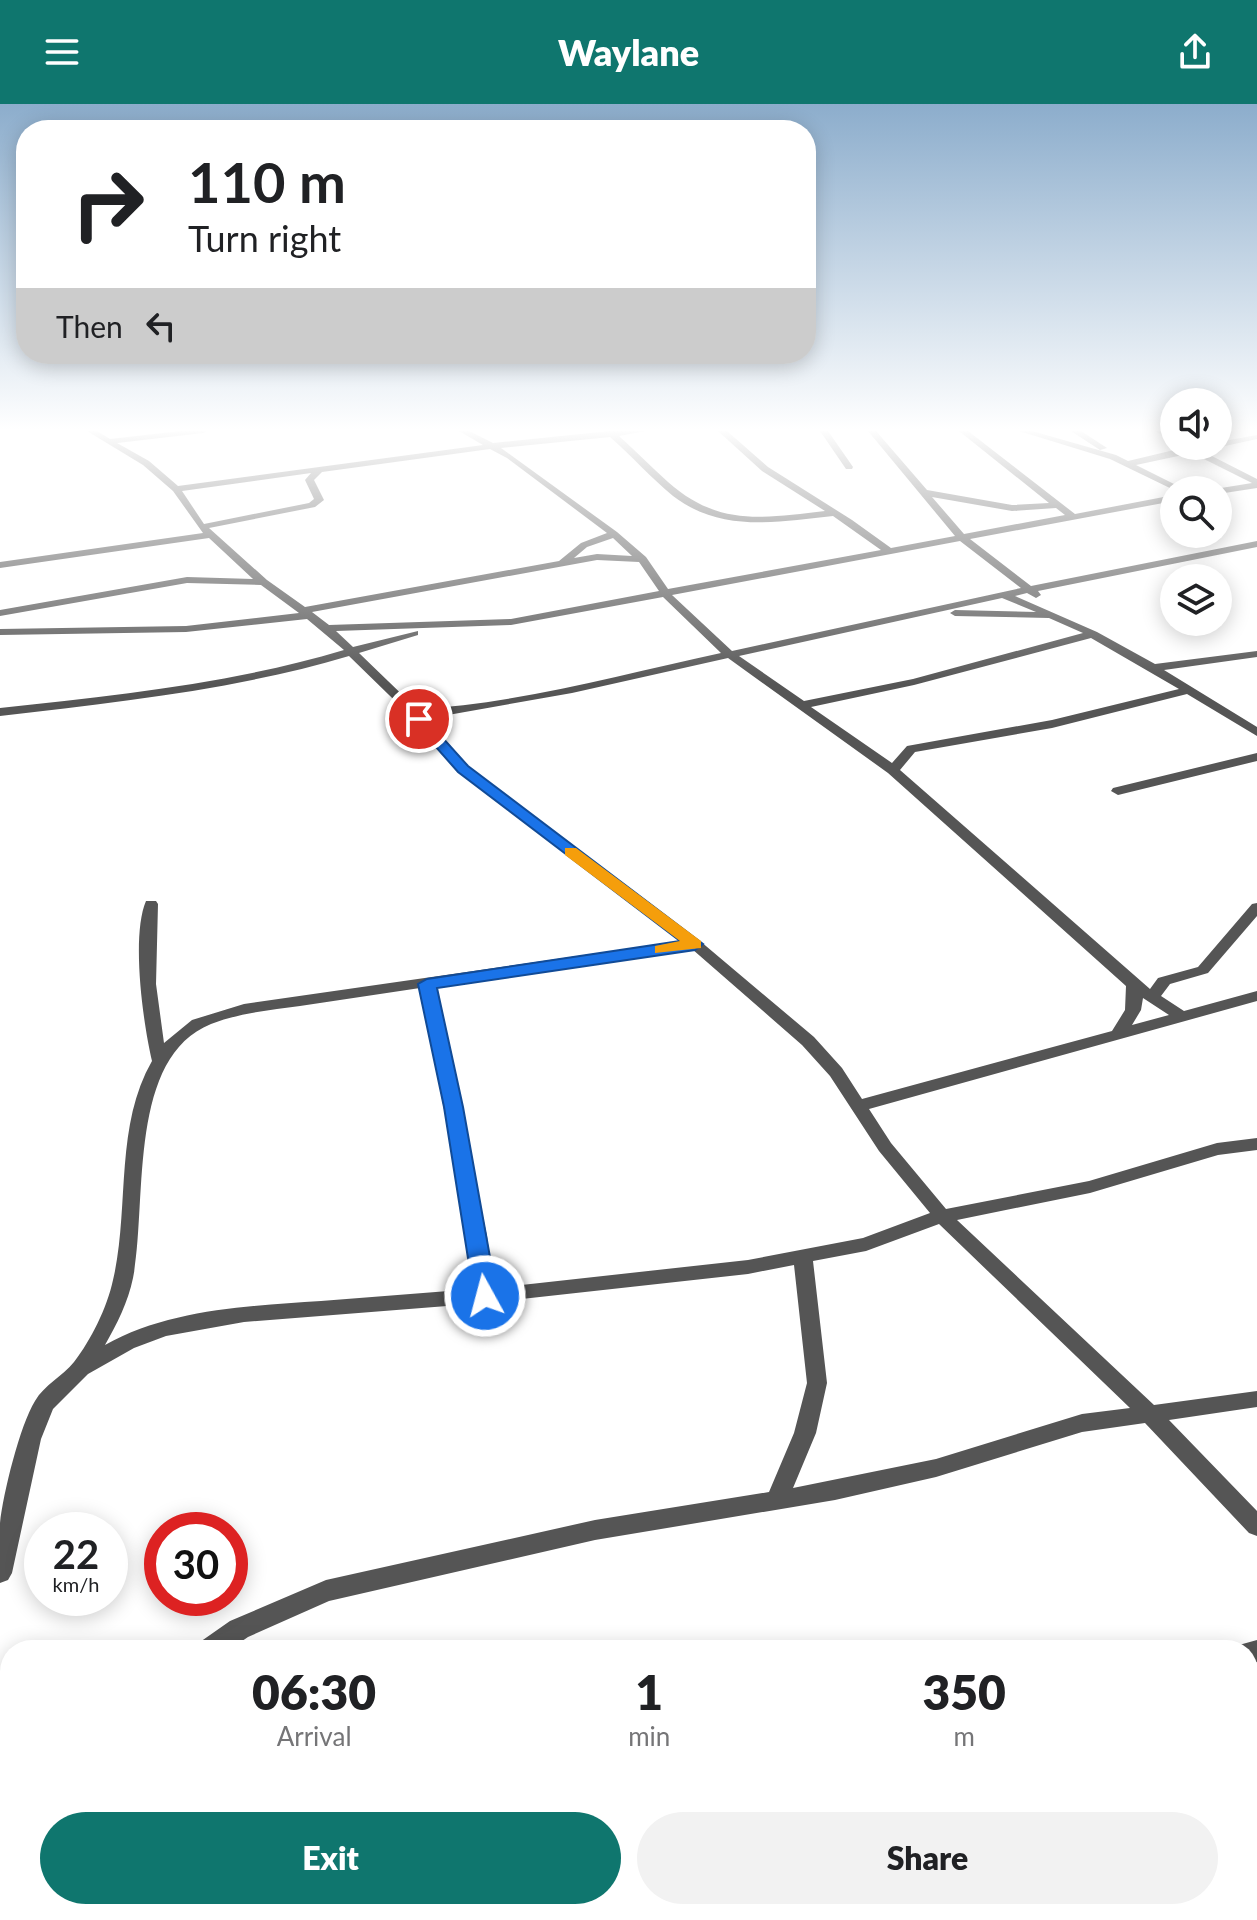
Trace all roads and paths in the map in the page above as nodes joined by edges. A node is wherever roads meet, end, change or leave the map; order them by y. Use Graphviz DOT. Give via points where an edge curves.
graph roads {
  1 [pos="195,516"];
  2 [pos="268,516"];
  3 [pos="589,516"];
  4 [pos="721,516"];
  5 [pos="798,516"];
  6 [pos="837,516"];
  7 [pos="944,516"];
  8 [pos="1072,516"];
  9 [pos="206,531"];
  10 [pos="614,534"];
  11 [pos="864,537"];
  12 [pos="961,537"];
  13 [pos="1257,544"];
  14 [pos="888,550"];
  15 [pos="853,557"];
  16 [pos="642,559"];
  17 [pos="561,563"];
  18 [pos="0,565"];
  19 [pos="263,582"];
  20 [pos="1032,589"];
  21 [pos="668,593"];
  22 [pos="1003,595"];
  23 [pos="309,612"];
  24 [pos="928,612"];
  25 [pos="0,613"];
  26 [pos="1052,613"];
  27 [pos="434,627"];
  28 [pos="327,628"];
  29 [pos="0,632"];
  30 [pos="1093,634"];
  31 [pos="347,652"];
  32 [pos="729,654"];
  33 [pos="1257,654"];
  34 [pos="1188,663"];
  35 [pos="1151,668"];
  36 [pos="1183,686"];
  37 [pos="803,705"];
  38 [pos="0,712"];
  39 [pos="412,713"];
  40 [pos="1257,732"];
  41 [pos="1257,757"];
  42 [pos="893,770"];
  43 [pos="1118,791"];
  44 [pos="151,904"];
  45 [pos="1257,907"];
  46 [pos="695,944"];
  47 [pos="427,984"];
  48 [pos="1134,985"];
  49 [pos="1257,996"];
  50 [pos="1152,997"];
  51 [pos="1179,1015"];
  52 [pos="1120,1031"];
  53 [pos="161,1062"];
  54 [pos="858,1106"];
  55 [pos="1257,1142"];
  56 [pos="942,1216"];
  57 [pos="803,1258"];
  58 [pos="485,1296"];
  59 [pos="81,1368"];
  60 [pos="1257,1399"];
  61 [pos="1152,1416"];
  62 [pos="777,1499"];
  63 [pos="1257,1526"];
  64 [pos="0,1573"];
  65 [pos="223,1640"];
  1 -- 9 [label="street"];
  2 -- 9 [label="street"];
  3 -- 10 [label="street"];
  4 -- 5 [label="street" via="743,520"];
  6 -- 11 [label="street"];
  7 -- 12 [label="street"];
  8 -- 12 [label="street"];
  9 -- 18 [label="street"];
  9 -- 19 [label="street"];
  10 -- 16 [label="street"];
  10 -- 17 [label="street" via="584,545"];
  11 -- 14 [label="street"];
  11 -- 15 [label="street"];
  12 -- 14 [label="street"];
  12 -- 20 [label="street"];
  13 -- 20 [label="street"];
  14 -- 15 [label="street"];
  15 -- 21 [label="street"];
  16 -- 17 [label="street" via="614,556"];
  16 -- 21 [label="street"];
  17 -- 23 [label="street"];
  19 -- 23 [label="street"];
  19 -- 25 [label="street" via="187,580"];
  20 -- 22 [label="street"];
  20 -- 26 [label="street"];
  21 -- 27 [label="street" via="511,622"];
  21 -- 32 [label="street"];
  22 -- 24 [label="street"];
  22 -- 26 [label="street"];
  23 -- 28 [label="street"];
  23 -- 29 [label="street" via="186,629"];
  24 -- 26 [label="street"];
  24 -- 32 [label="street"];
  26 -- 30 [label="street"];
  27 -- 28 [label="street"];
  27 -- 31 [label="street"];
  28 -- 31 [label="street"];
  30 -- 35 [label="street"];
  30 -- 37 [label="street" via="928,679"];
  31 -- 38 [label="street" via="180,691"];
  31 -- 39 [label="street"];
  32 -- 37 [label="street"];
  32 -- 39 [label="street" via="572,689"];
  33 -- 34 [label="street"];
  34 -- 35 [label="street"];
  34 -- 36 [label="street"];
  35 -- 36 [label="street"];
  36 -- 40 [label="street"];
  36 -- 42 [label="street" via="1052,724 911,749"];
  37 -- 42 [label="street"];
  39 -- 46 [label="street" via="463,769"];
  41 -- 43 [label="street"];
  42 -- 48 [label="street"];
  44 -- 53 [label="street" via="146,964 150,1022"];
  45 -- 50 [label="street" via="1203,970 1164,981"];
  46 -- 47 [label="street"];
  46 -- 54 [label="street" via="808,1041"];
  47 -- 53 [label="street" via="233,1013 192,1027"];
  47 -- 58 [label="street"];
  48 -- 50 [label="street"];
  48 -- 52 [label="street" via="1134,1011"];
  49 -- 51 [label="street"];
  50 -- 51 [label="street"];
  51 -- 52 [label="street"];
  52 -- 54 [label="street"];
  53 -- 59 [label="street" via="132,1155 123,1280"];
  54 -- 56 [label="street"];
  55 -- 56 [label="street" via="1090,1187"];
  56 -- 57 [label="street" via="866,1244"];
  56 -- 61 [label="street"];
  57 -- 58 [label="street"];
  57 -- 62 [label="street" via="817,1383 805,1433"];
  58 -- 59 [label="street" via="203,1320 127,1342"];
  59 -- 64 [label="street" via="44,1404 30,1439"];
  60 -- 61 [label="street"];
  61 -- 62 [label="street" via="1082,1423 936,1468"];
  61 -- 63 [label="street"];
  62 -- 65 [label="street" via="595,1530 326,1591"];
}
